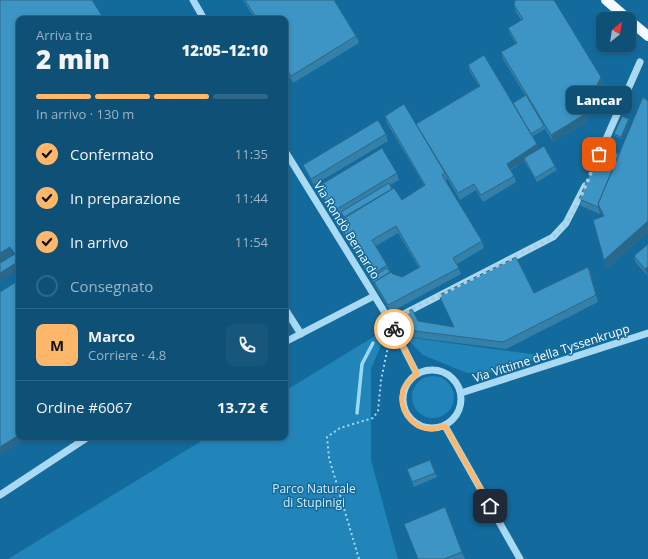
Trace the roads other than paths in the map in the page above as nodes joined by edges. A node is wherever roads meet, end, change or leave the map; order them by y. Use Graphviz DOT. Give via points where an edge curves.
graph roads {
  1 [pos="192,0"];
  2 [pos="606,0"];
  3 [pos="620,12"];
  4 [pos="202,16"];
  5 [pos="636,26"];
  6 [pos="648,36"];
  7 [pos="640,62"];
  8 [pos="288,156"];
  9 [pos="597,159"];
  10 [pos="587,180"];
  11 [pos="374,296"];
  12 [pos="288,314"];
  13 [pos="390,321"];
  14 [pos="648,333"];
  15 [pos="301,334"];
  16 [pos="288,340"];
  17 [pos="417,374"];
  18 [pos="462,393"];
  19 [pos="445,426"];
  20 [pos="83,440"];
  21 [pos="0,495"];
  22 [pos="520,559"];
  1 -- 4 [label="street"];
  2 -- 3 [label="main road"];
  5 -- 6 [label="main road"];
  7 -- 9 [label="street"];
  8 -- 11 [label="street, Via Rondò Bernardo"];
  10 -- 13 [label="street" via="566,223 553,237"];
  11 -- 13 [label="street, Via Rondò Bernardo"];
  11 -- 15 [label="street"];
  12 -- 15 [label="street"];
  13 -- 17 [label="street, Via Rondò Bernardo"];
  14 -- 18 [label="street, Via Vittime della Tyssenkrupp"];
  15 -- 16 [label="street"];
  17 -- 18 [label="street" via="431,370 444,372 455,381"];
  17 -- 19 [label="street" via="408,381 403,391 404,410 419,426 430,429"];
  18 -- 19 [label="street" via="458,414"];
  19 -- 22 [label="street"];
  20 -- 21 [label="street"];
}
